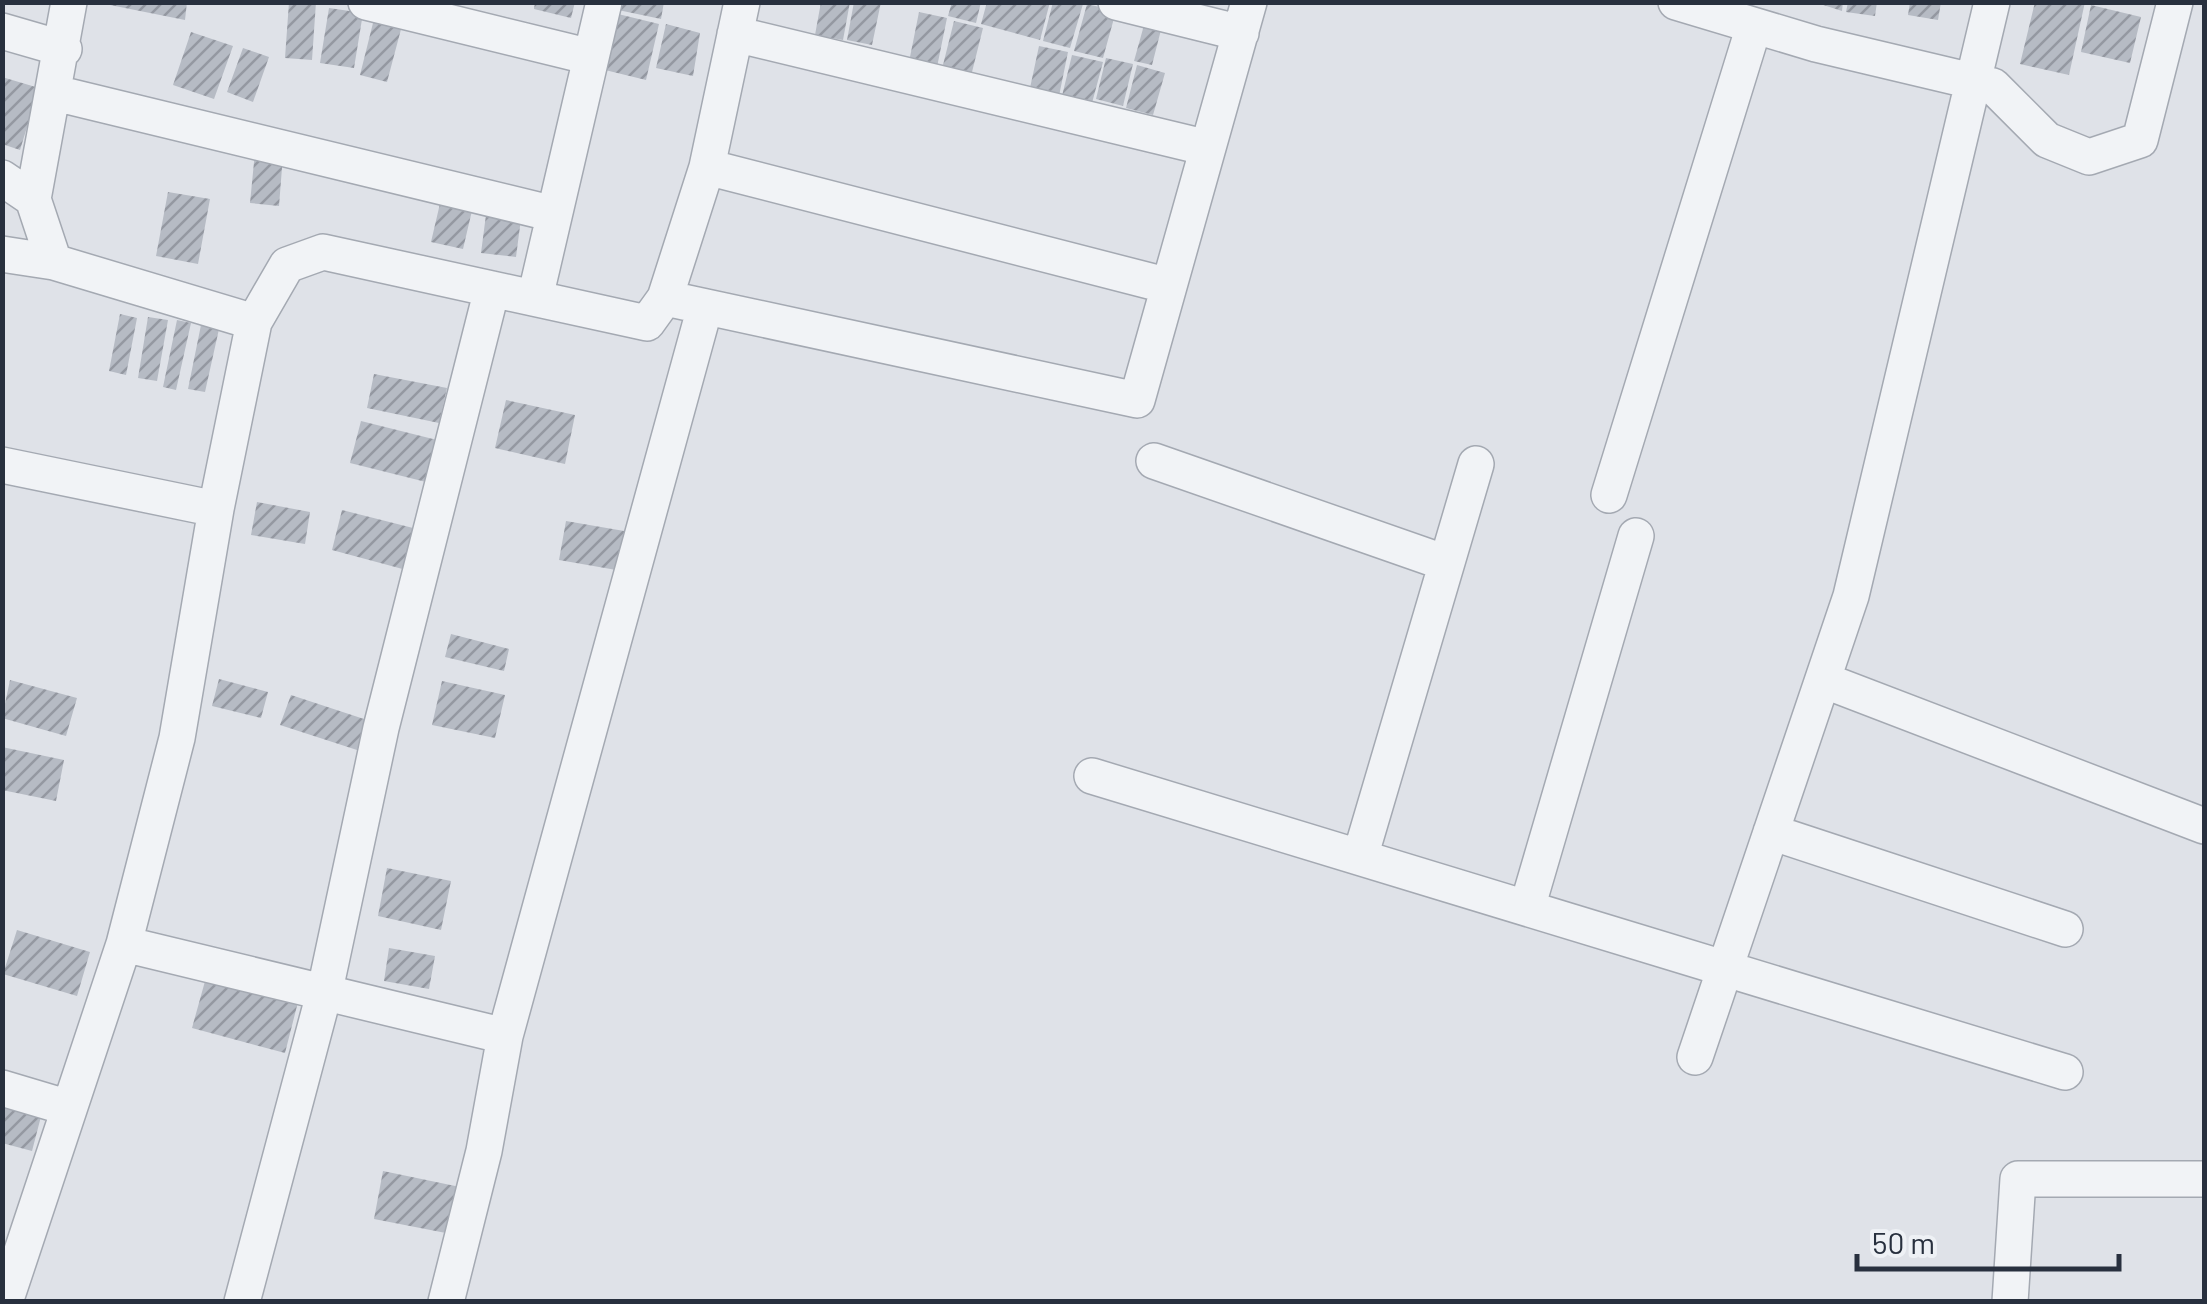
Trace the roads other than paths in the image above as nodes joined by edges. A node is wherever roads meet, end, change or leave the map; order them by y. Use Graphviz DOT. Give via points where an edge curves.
graph roads {
  1 [pos="69,2"];
  2 [pos="366,2"];
  3 [pos="604,2"];
  4 [pos="1116,2"];
  5 [pos="1676,2"];
  6 [pos="1992,2"];
  7 [pos="2175,2"];
  8 [pos="739,18"];
  9 [pos="1245,18"];
  10 [pos="1754,26"];
  11 [pos="2,31"];
  12 [pos="64,50"];
  13 [pos="591,57"];
  14 [pos="1973,82"];
  15 [pos="54,94"];
  16 [pos="1208,148"];
  17 [pos="707,167"];
  18 [pos="2,178"];
  19 [pos="33,199"];
  20 [pos="554,214"];
  21 [pos="2,254"];
  22 [pos="54,262"];
  23 [pos="1169,286"];
  24 [pos="492,289"];
  25 [pos="534,298"];
  26 [pos="664,298"];
  27 [pos="705,307"];
  28 [pos="254,322"];
  29 [pos="1154,461"];
  30 [pos="1476,464"];
  31 [pos="2,465"];
  32 [pos="1609,495"];
  33 [pos="216,509"];
  34 [pos="1636,536"];
  35 [pos="1446,563"];
  36 [pos="1823,680"];
  37 [pos="1092,776"];
  38 [pos="2204,826"];
  39 [pos="1771,832"];
  40 [pos="1360,858"];
  41 [pos="1527,908"];
  42 [pos="2066,929"];
  43 [pos="124,944"];
  44 [pos="1725,968"];
  45 [pos="325,990"];
  46 [pos="505,1036"];
  47 [pos="1695,1057"];
  48 [pos="2066,1072"];
  49 [pos="2,1088"];
  50 [pos="69,1108"];
  51 [pos="2204,1179"];
  52 [pos="5,1302"];
  53 [pos="242,1302"];
  54 [pos="446,1302"];
  55 [pos="2010,1302"];
  1 -- 12 [label="street"];
  2 -- 13 [label="street"];
  3 -- 13 [label="street"];
  4 -- 9 [label="street"];
  5 -- 10 [label="street"];
  6 -- 14 [label="street"];
  7 -- 14 [label="street" via="2140,140 2089,156 2047,140 1993,86"];
  8 -- 16 [label="street"];
  8 -- 17 [label="street"];
  9 -- 16 [label="street"];
  10 -- 14 [label="street"];
  10 -- 32 [label="street"];
  11 -- 12 [label="street"];
  12 -- 15 [label="street"];
  13 -- 20 [label="street"];
  14 -- 36 [label="street" via="1851,596"];
  15 -- 19 [label="street"];
  15 -- 20 [label="street"];
  16 -- 23 [label="street"];
  17 -- 23 [label="street"];
  17 -- 26 [label="street"];
  18 -- 19 [label="street"];
  19 -- 22 [label="street"];
  20 -- 25 [label="street"];
  21 -- 22 [label="street"];
  22 -- 28 [label="street"];
  23 -- 27 [label="street" via="1137,400"];
  24 -- 25 [label="street"];
  24 -- 28 [label="street" via="323,252 287,266"];
  24 -- 45 [label="street" via="381,728"];
  25 -- 26 [label="street" via="647,323"];
  26 -- 27 [label="street"];
  27 -- 46 [label="street"];
  28 -- 33 [label="street"];
  29 -- 35 [label="street"];
  30 -- 35 [label="street"];
  31 -- 33 [label="street"];
  33 -- 43 [label="street" via="178,738"];
  34 -- 41 [label="street"];
  35 -- 40 [label="street"];
  36 -- 38 [label="street"];
  36 -- 39 [label="street"];
  37 -- 40 [label="street"];
  39 -- 42 [label="street"];
  39 -- 44 [label="street"];
  40 -- 41 [label="street"];
  41 -- 44 [label="street"];
  43 -- 45 [label="street"];
  43 -- 50 [label="street"];
  44 -- 47 [label="street"];
  44 -- 48 [label="street"];
  45 -- 46 [label="street"];
  45 -- 53 [label="street"];
  46 -- 54 [label="street"];
  49 -- 50 [label="street"];
  50 -- 52 [label="street"];
  51 -- 55 [label="street" via="2018,1179"];
}
